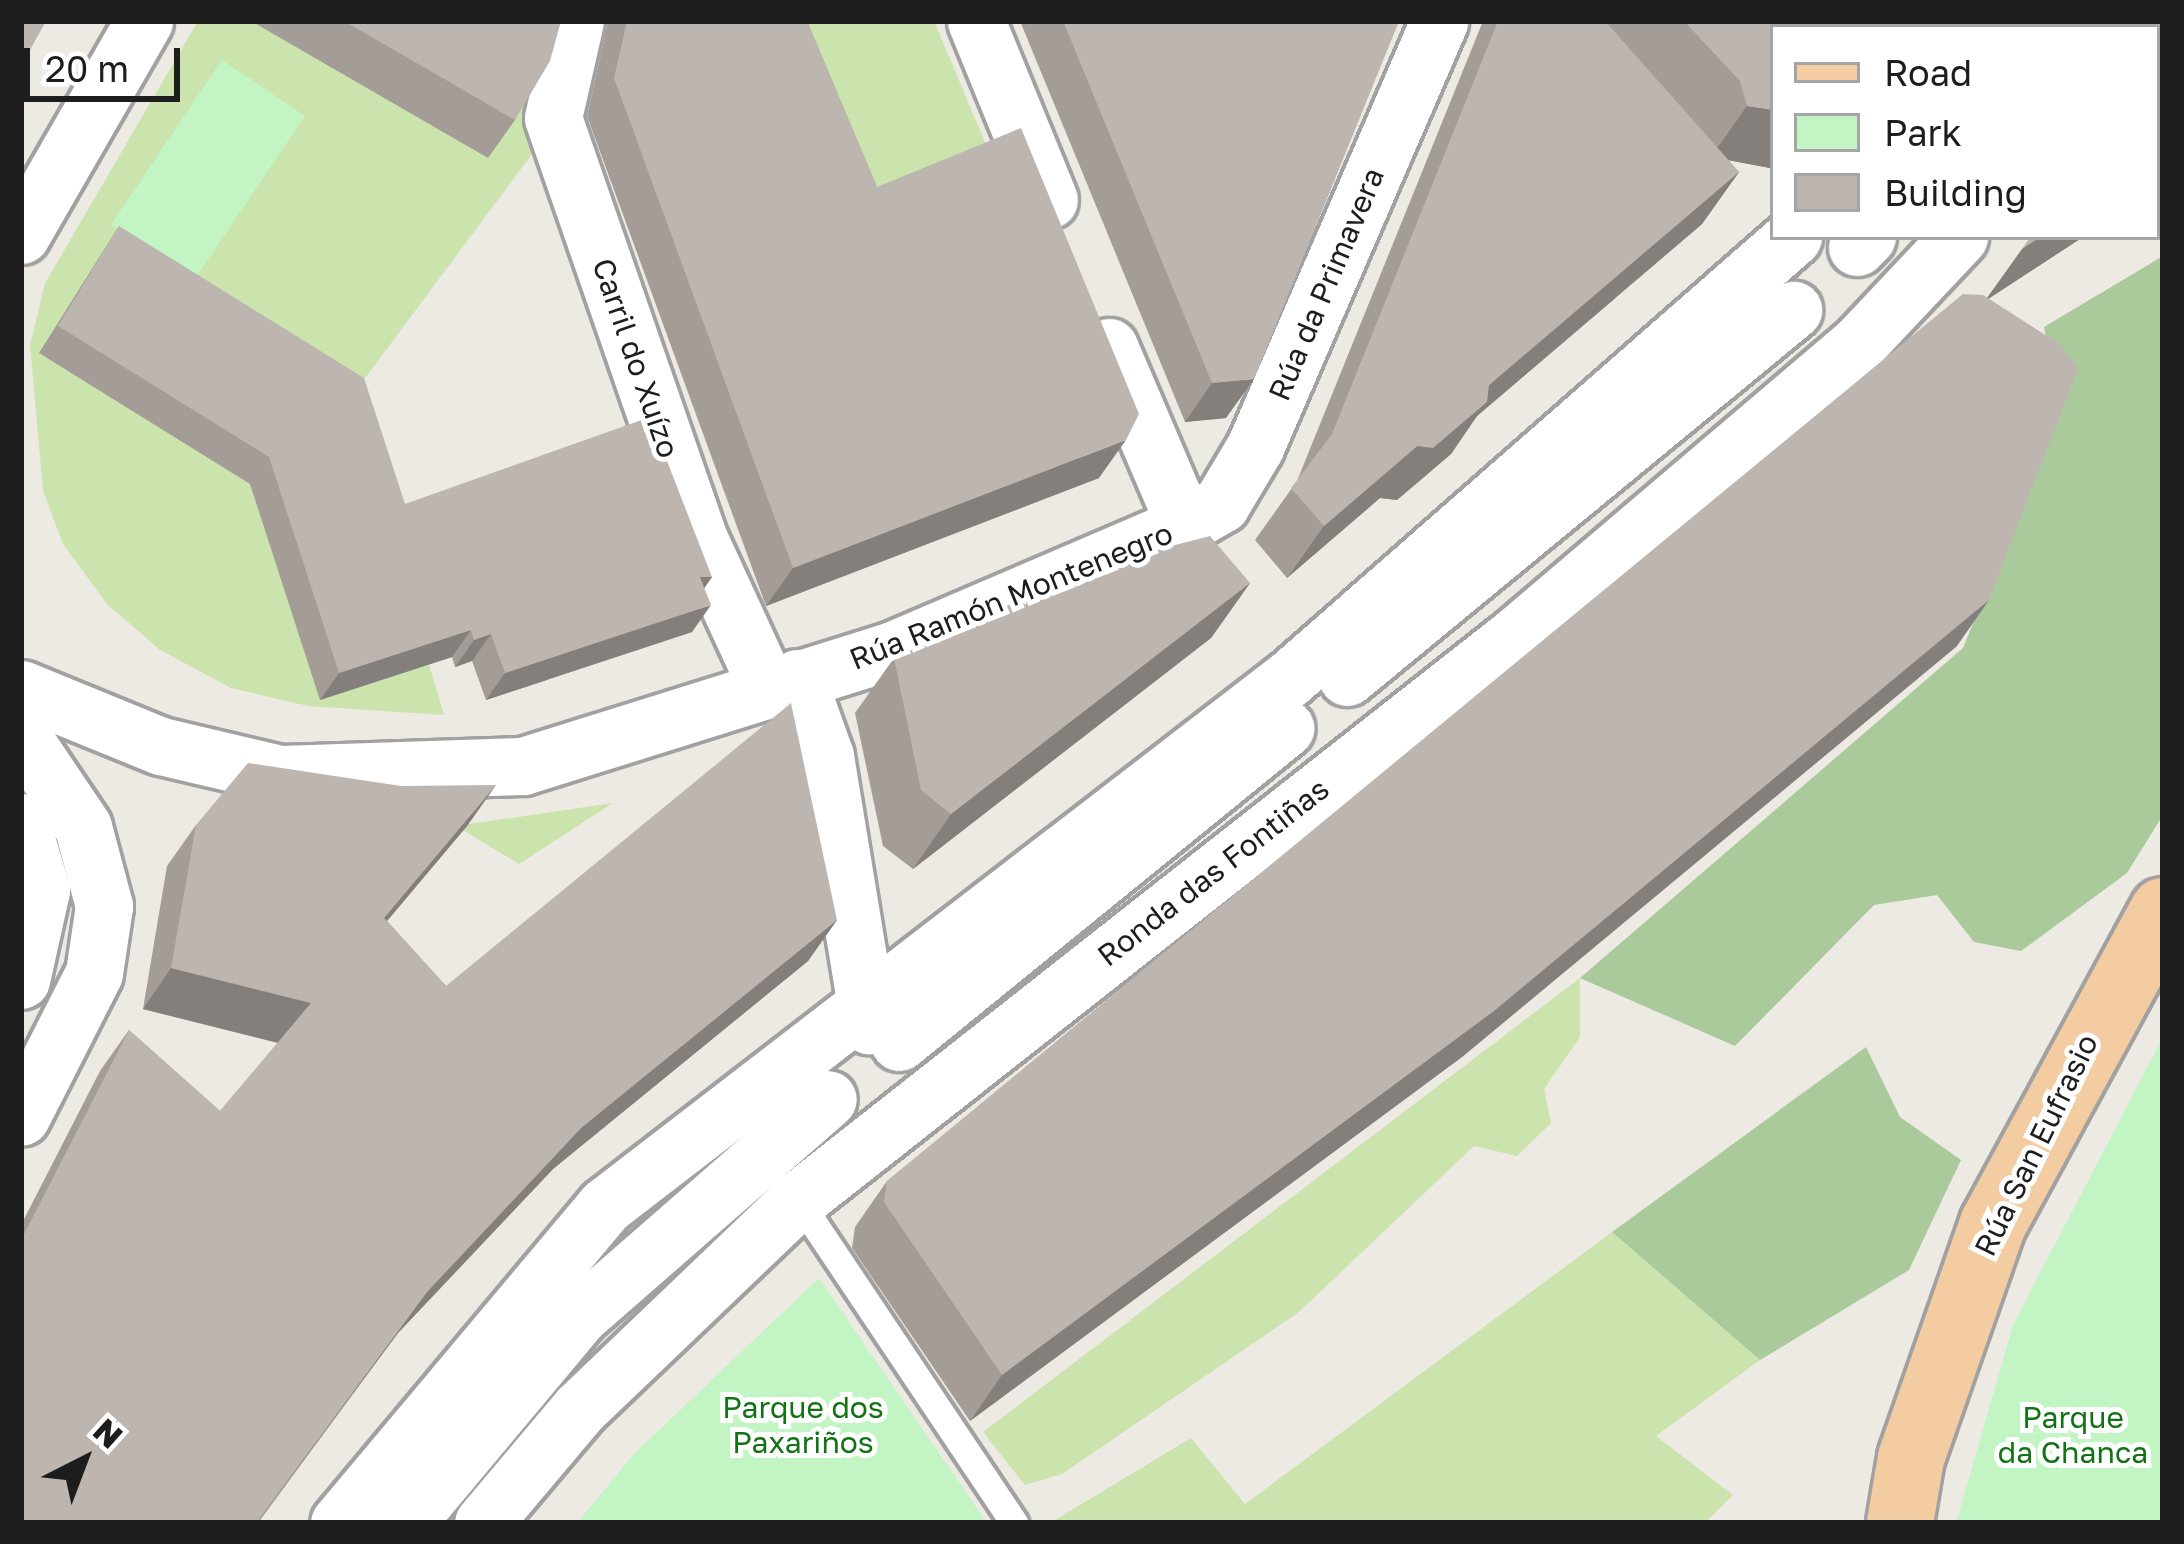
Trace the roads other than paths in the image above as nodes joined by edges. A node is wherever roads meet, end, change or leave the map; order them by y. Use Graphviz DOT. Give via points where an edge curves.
graph roads {
  1 [pos="144,21"];
  2 [pos="574,21"];
  3 [pos="976,21"];
  4 [pos="1439,21"];
  5 [pos="21,235"];
  6 [pos="1956,240"];
  7 [pos="1787,269"];
  8 [pos="1859,343"];
  9 [pos="1185,525"];
  10 [pos="782,683"];
  11 [pos="21,689"];
  12 [pos="25,746"];
  13 [pos="21,818"];
  14 [pos="2163,911"];
  15 [pos="21,980"];
  16 [pos="864,997"];
  17 [pos="899,1042"];
  18 [pos="828,1099"];
  19 [pos="908,1109"];
  20 [pos="21,1117"];
  21 [pos="798,1200"];
  22 [pos="340,1523"];
  23 [pos="406,1523"];
  24 [pos="482,1523"];
  25 [pos="1014,1523"];
  26 [pos="1900,1523"];
  1 -- 5 [label="street"];
  2 -- 10 [label="street, Carril do Xuízo" via="553,118 698,537"];
  3 -- 9 [label="street, Rúa Ramón Montenegro"];
  4 -- 9 [label="street, Rúa da Primavera" via="1256,447 1221,504"];
  6 -- 8 [label="street, Ronda das Fontiñas"];
  7 -- 8 [label="street"];
  7 -- 16 [label="street" via="1275,690"];
  7 -- 17 [label="street"];
  8 -- 19 [label="street, Ronda das Fontiñas" via="1515,636"];
  9 -- 10 [label="street, Rúa Ramón Montenegro" via="893,650"];
  10 -- 11 [label="street, Rúa Ramón Montenegro" via="523,766 352,779 161,746"];
  10 -- 16 [label="street, Carril do Xuízo" via="825,756"];
  12 -- 13 [label="street"];
  12 -- 20 [label="street" via="83,827 104,906 94,974"];
  13 -- 15 [label="street" via="40,890"];
  14 -- 26 [label="main road, Rúa San Eufrasio" via="1993,1224 1911,1458"];
  16 -- 19 [label="street, Carril do Xuízo" via="875,1061"];
  16 -- 22 [label="street" via="605,1206"];
  18 -- 23 [label="street" via="579,1316"];
  19 -- 21 [label="street, Ronda das Fontiñas"];
  21 -- 24 [label="street, Ronda das Fontiñas" via="579,1409"];
  21 -- 25 [label="lane"];
}
